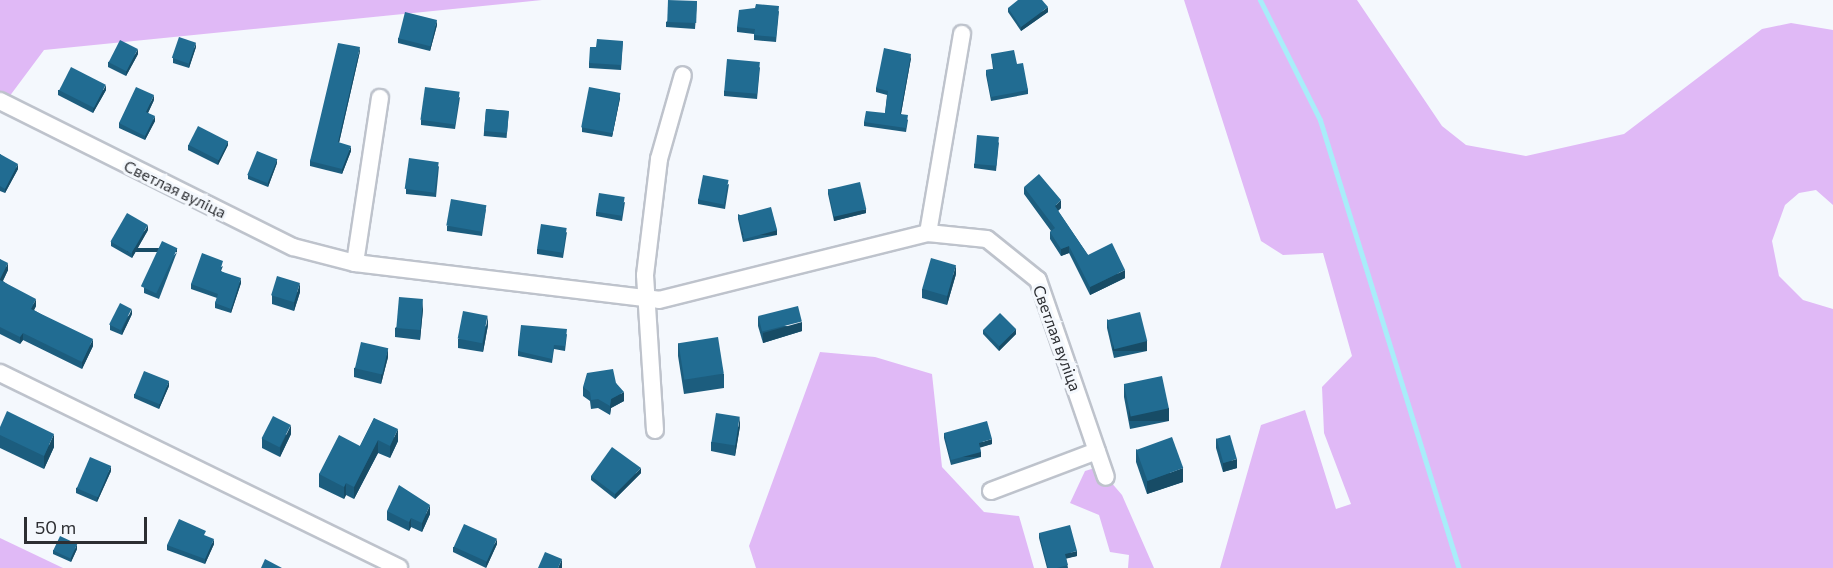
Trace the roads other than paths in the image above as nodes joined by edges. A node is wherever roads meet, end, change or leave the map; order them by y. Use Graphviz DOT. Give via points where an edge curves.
graph roads {
  1 [pos="962,34"];
  2 [pos="682,75"];
  3 [pos="380,98"];
  4 [pos="0,101"];
  5 [pos="928,233"];
  6 [pos="355,263"];
  7 [pos="643,299"];
  8 [pos="0,373"];
  9 [pos="655,430"];
  10 [pos="1097,451"];
  11 [pos="1106,477"];
  12 [pos="991,491"];
  13 [pos="399,568"];
  1 -- 5 [label="street"];
  2 -- 7 [label="street" via="659,159"];
  3 -- 6 [label="street"];
  4 -- 6 [label="street, Светлая вуліца" via="293,247"];
  5 -- 7 [label="street, Светлая вуліца" via="675,298"];
  5 -- 10 [label="street, Светлая вуліца" via="987,239 1038,280"];
  6 -- 7 [label="street, Светлая вуліца"];
  7 -- 9 [label="street"];
  8 -- 13 [label="street"];
  10 -- 11 [label="street, Светлая вуліца"];
  10 -- 12 [label="street"];
}
